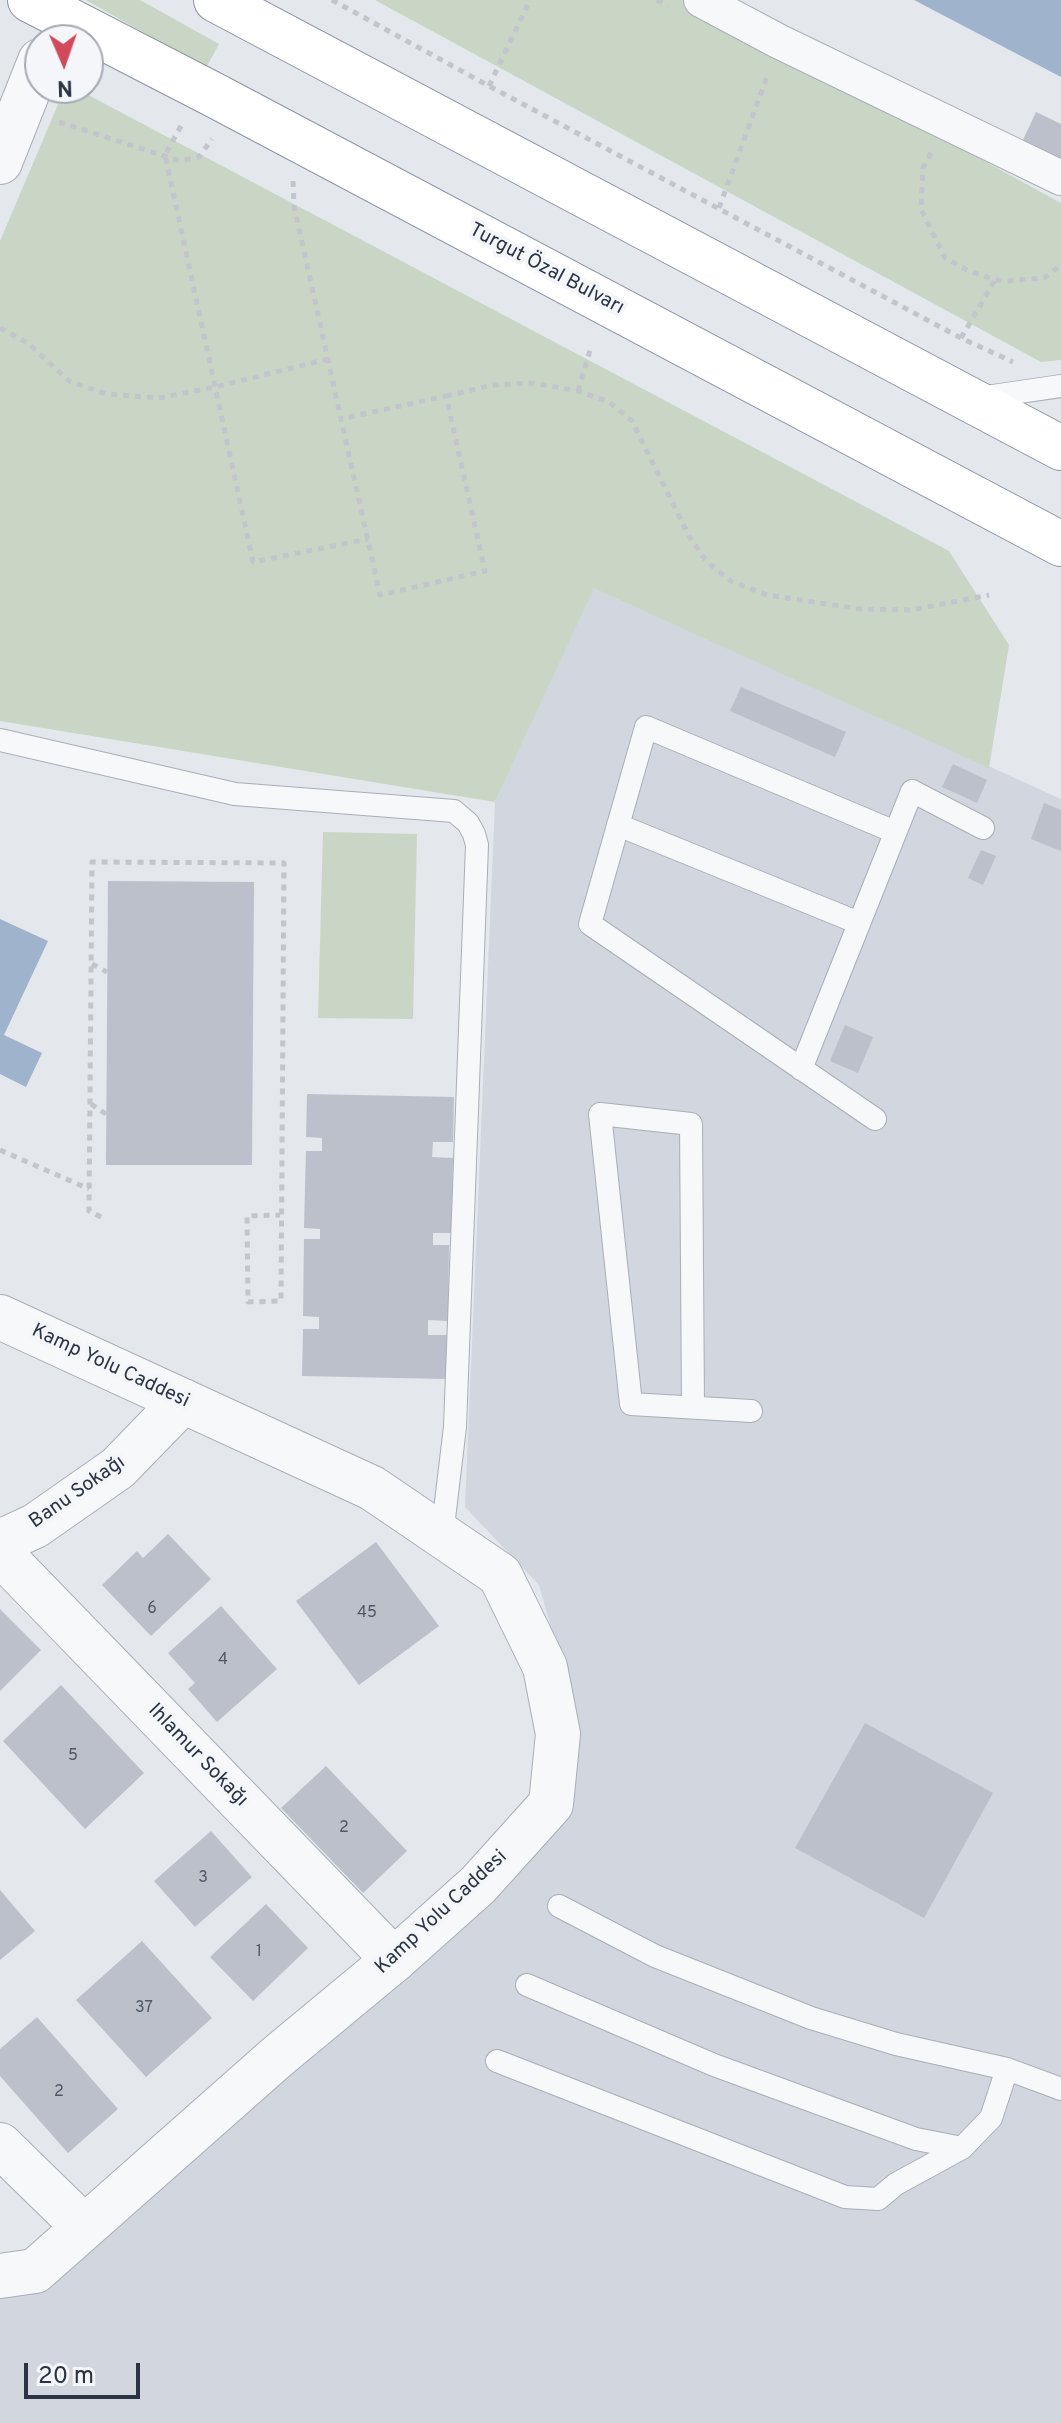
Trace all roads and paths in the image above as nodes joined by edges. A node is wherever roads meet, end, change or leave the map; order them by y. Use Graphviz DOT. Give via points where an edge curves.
graph roads {
  1 [pos="216,0"];
  2 [pos="332,0"];
  3 [pos="530,0"];
  4 [pos="701,0"];
  5 [pos="46,19"];
  6 [pos="778,41"];
  7 [pos="489,86"];
  8 [pos="24,101"];
  9 [pos="947,124"];
  10 [pos="181,126"];
  11 [pos="0,162"];
  12 [pos="1061,178"];
  13 [pos="293,180"];
  14 [pos="719,208"];
  15 [pos="1061,265"];
  16 [pos="995,280"];
  17 [pos="0,328"];
  18 [pos="961,338"];
  19 [pos="591,347"];
  20 [pos="983,348"];
  21 [pos="328,359"];
  22 [pos="1061,386"];
  23 [pos="215,387"];
  24 [pos="578,391"];
  25 [pos="446,396"];
  26 [pos="969,399"];
  27 [pos="341,419"];
  28 [pos="1061,448"];
  29 [pos="368,539"];
  30 [pos="1061,544"];
  31 [pos="989,595"];
  32 [pos="0,740"];
  33 [pos="618,825"];
  34 [pos="983,828"];
  35 [pos="895,832"];
  36 [pos="859,923"];
  37 [pos="92,964"];
  38 [pos="107,972"];
  39 [pos="801,1069"];
  40 [pos="90,1104"];
  41 [pos="106,1114"];
  42 [pos="875,1119"];
  43 [pos="0,1150"];
  44 [pos="89,1189"];
  45 [pos="280,1215"];
  46 [pos="101,1217"];
  47 [pos="0,1317"];
  48 [pos="183,1401"];
  49 [pos="693,1407"];
  50 [pos="751,1411"];
  51 [pos="442,1535"];
  52 [pos="0,1542"];
  53 [pos="0,1553"];
  54 [pos="559,1906"];
  55 [pos="394,1960"];
  56 [pos="527,1985"];
  57 [pos="497,2061"];
  58 [pos="1007,2069"];
  59 [pos="1061,2089"];
  60 [pos="0,2145"];
  61 [pos="962,2148"];
  62 [pos="84,2227"];
  63 [pos="0,2276"];
  1 -- 26 [label="highway"];
  2 -- 7 [label="path"];
  3 -- 7 [label="path"];
  4 -- 6 [label="street"];
  5 -- 30 [label="highway, Turgut Özal Bulvarı" via="218,97"];
  6 -- 9 [label="street"];
  6 -- 14 [label="path"];
  7 -- 14 [label="path"];
  8 -- 11 [label="street"];
  9 -- 12 [label="street"];
  9 -- 16 [label="path" via="923,168 921,209 945,258"];
  10 -- 23 [label="path" via="165,155"];
  13 -- 21 [label="path" via="294,206"];
  14 -- 18 [label="path"];
  15 -- 16 [label="path" via="1044,278"];
  16 -- 18 [label="path"];
  17 -- 23 [label="path" via="28,343 69,381 106,394 159,398"];
  18 -- 20 [label="path"];
  19 -- 24 [label="path"];
  21 -- 23 [label="path"];
  21 -- 27 [label="path"];
  22 -- 26 [label="lane"];
  23 -- 29 [label="path" via="253,562"];
  24 -- 25 [label="path" via="533,383"];
  24 -- 31 [label="path" via="609,402 632,421 689,536 707,562 731,581 767,595 860,609 911,610"];
  25 -- 27 [label="path"];
  25 -- 29 [label="path" via="485,571 380,595"];
  26 -- 28 [label="highway"];
  27 -- 29 [label="path"];
  32 -- 51 [label="lane" via="235,794 454,811 468,823 477,845 476,876 455,1427"];
  33 -- 35 [label="lane" via="646,727"];
  33 -- 36 [label="lane"];
  33 -- 39 [label="lane" via="590,924"];
  34 -- 35 [label="lane" via="912,791"];
  35 -- 36 [label="lane"];
  36 -- 39 [label="lane"];
  37 -- 38 [label="path"];
  37 -- 40 [label="path"];
  37 -- 45 [label="path" via="92,862 284,863"];
  39 -- 42 [label="lane"];
  40 -- 41 [label="path"];
  40 -- 44 [label="path"];
  43 -- 44 [label="path"];
  44 -- 46 [label="path" via="89,1211"];
  45 -- 45 [label="path" via="281,1301 248,1302 247,1216"];
  47 -- 48 [label="street, Kamp Yolu Caddesi"];
  48 -- 51 [label="street, Kamp Yolu Caddesi" via="372,1488"];
  48 -- 52 [label="street, Banu Sokağı" via="118,1468 35,1526"];
  49 -- 49 [label="lane" via="631,1404 600,1114 691,1124"];
  49 -- 50 [label="lane"];
  51 -- 55 [label="street, Kamp Yolu Caddesi" via="500,1575 545,1667 558,1734 551,1804 478,1885"];
  53 -- 55 [label="street, Ihlamur Sokağı"];
  54 -- 58 [label="lane" via="655,1956 811,2018"];
  55 -- 62 [label="street, Kamp Yolu Caddesi"];
  56 -- 61 [label="lane" via="728,2070 916,2139"];
  57 -- 61 [label="lane" via="845,2197 878,2199"];
  58 -- 59 [label="lane"];
  58 -- 61 [label="lane" via="991,2118"];
  60 -- 62 [label="street"];
  62 -- 63 [label="street, Kamp Yolu Caddesi" via="35,2271"];
}
